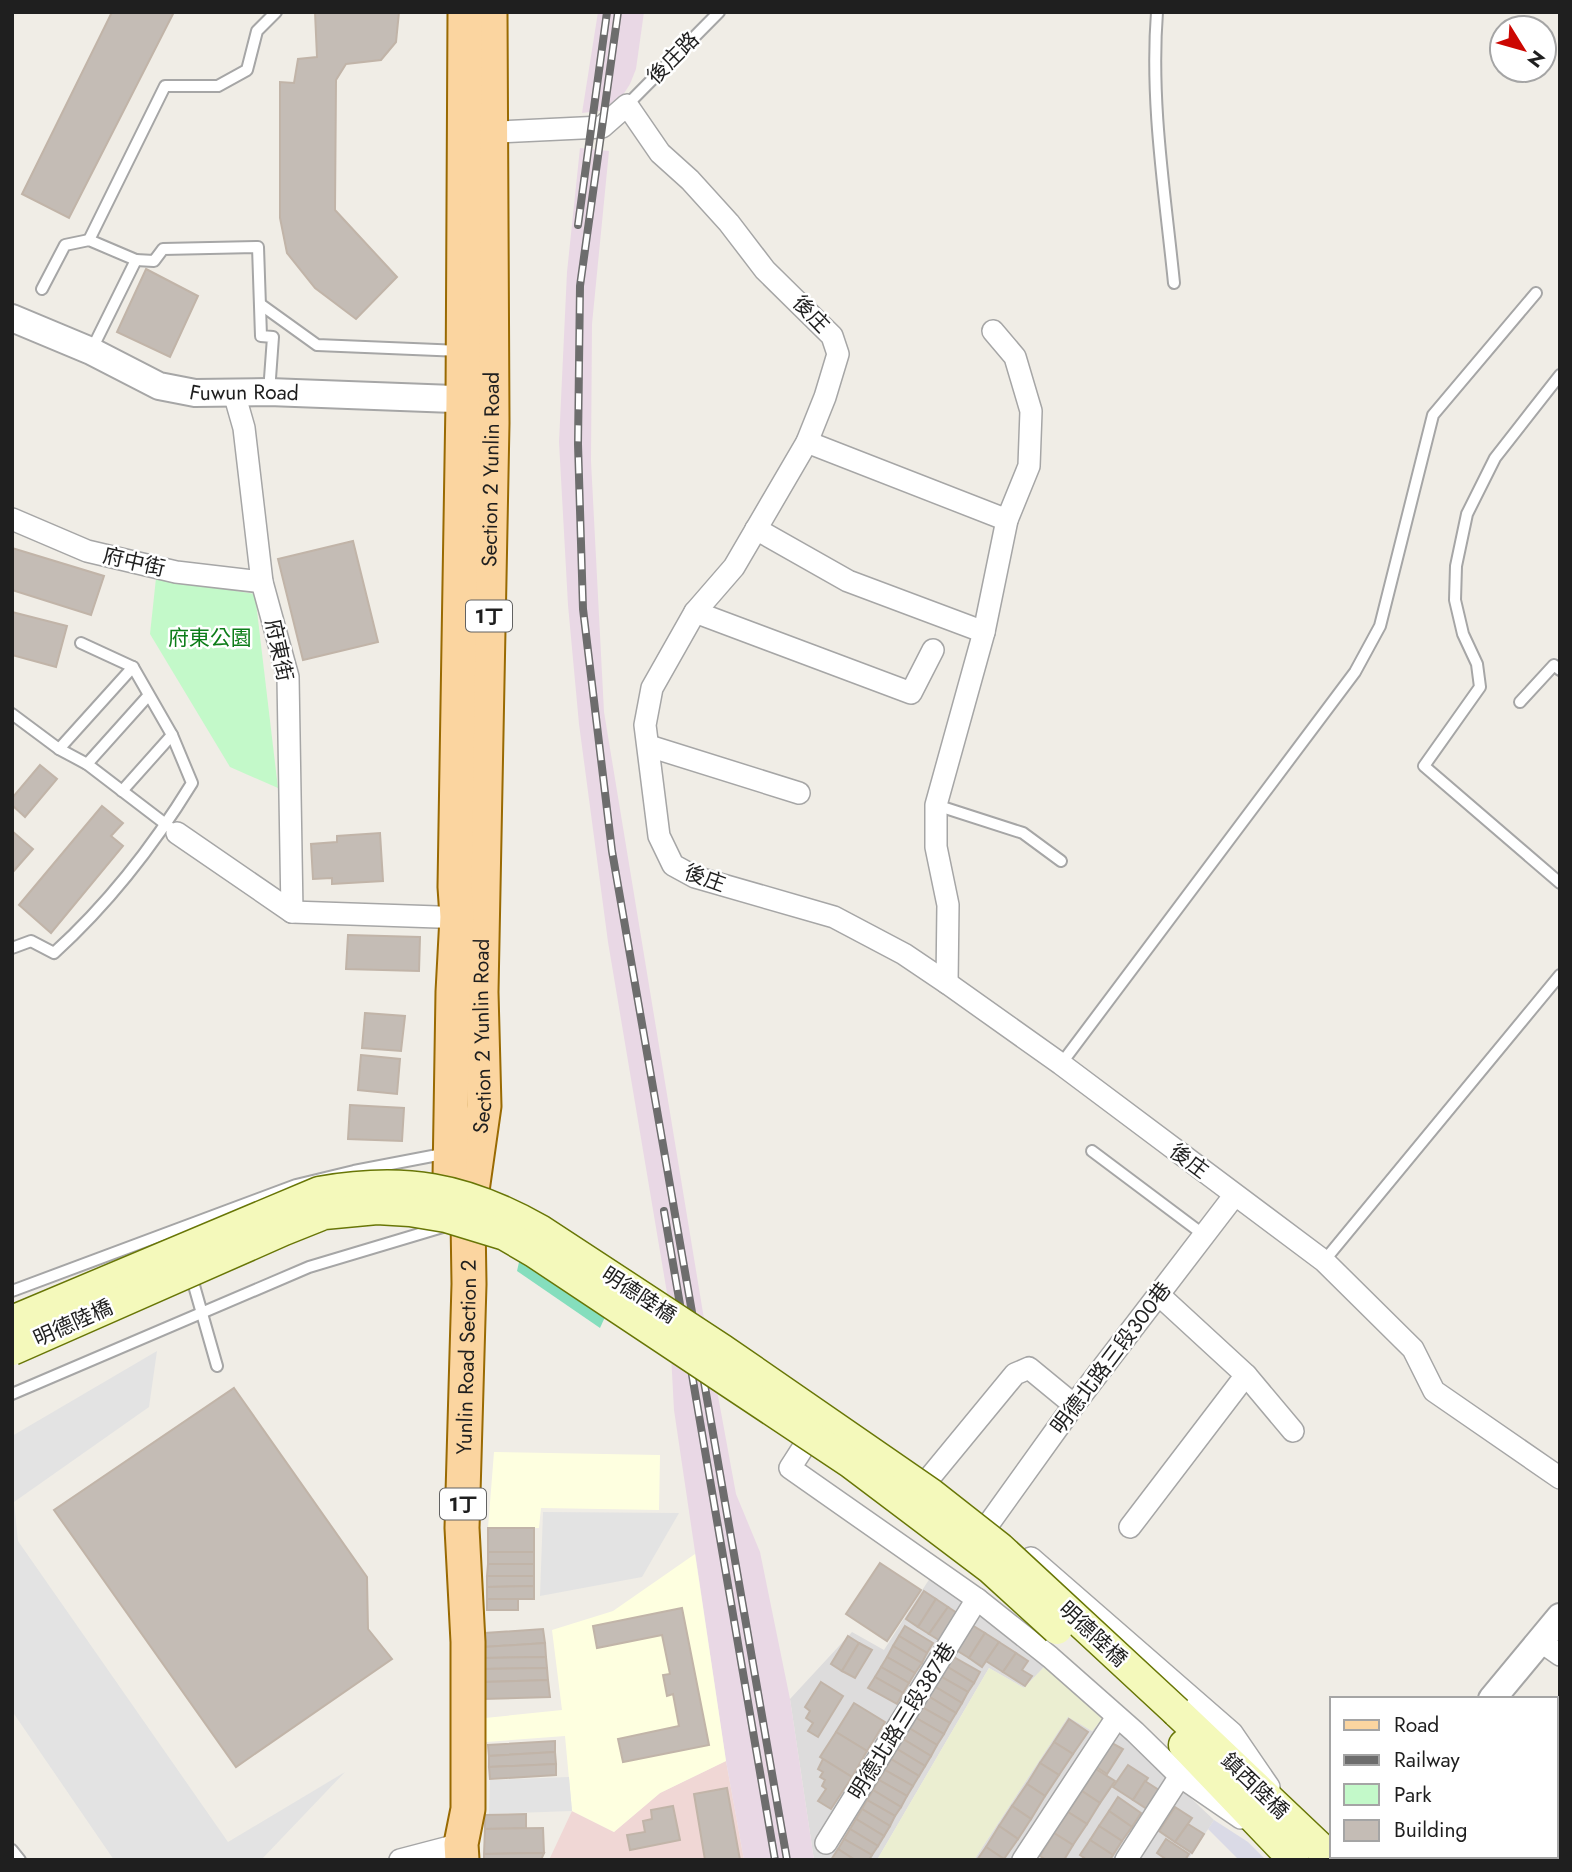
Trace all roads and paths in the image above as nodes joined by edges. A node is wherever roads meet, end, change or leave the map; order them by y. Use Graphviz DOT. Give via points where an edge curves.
graph roads {
  1 [pos="276,12"];
  2 [pos="465,12"];
  3 [pos="489,12"];
  4 [pos="719,12"];
  5 [pos="1157,12"];
  6 [pos="627,105"];
  7 [pos="477,133"];
  8 [pos="89,240"];
  9 [pos="136,260"];
  10 [pos="1174,283"];
  11 [pos="42,289"];
  12 [pos="1536,293"];
  13 [pos="260,304"];
  14 [pos="12,318"];
  15 [pos="993,331"];
  16 [pos="91,351"];
  17 [pos="477,352"];
  18 [pos="1560,375"];
  19 [pos="269,392"];
  20 [pos="234,393"];
  21 [pos="478,400"];
  22 [pos="807,442"];
  23 [pos="12,519"];
  24 [pos="1007,520"];
  25 [pos="756,529"];
  26 [pos="262,582"];
  27 [pos="695,612"];
  28 [pos="984,632"];
  29 [pos="81,643"];
  30 [pos="933,650"];
  31 [pos="133,667"];
  32 [pos="1560,670"];
  33 [pos="148,696"];
  34 [pos="1520,702"];
  35 [pos="12,714"];
  36 [pos="172,734"];
  37 [pos="649,746"];
  38 [pos="59,749"];
  39 [pos="87,764"];
  40 [pos="122,791"];
  41 [pos="799,793"];
  42 [pos="936,805"];
  43 [pos="172,829"];
  44 [pos="1062,860"];
  45 [pos="1560,883"];
  46 [pos="292,912"];
  47 [pos="470,918"];
  48 [pos="12,948"];
  49 [pos="1560,975"];
  50 [pos="947,983"];
  51 [pos="1061,1064"];
  52 [pos="1092,1151"];
  53 [pos="451,1153"];
  54 [pos="1234,1196"];
  55 [pos="468,1219"];
  56 [pos="179,1229"];
  57 [pos="1204,1235"];
  58 [pos="1324,1261"];
  59 [pos="12,1292"];
  60 [pos="1159,1294"];
  61 [pos="201,1314"];
  62 [pos="12,1321"];
  63 [pos="12,1350"];
  64 [pos="217,1366"];
  65 [pos="1246,1375"];
  66 [pos="12,1394"];
  67 [pos="1074,1405"];
  68 [pos="1293,1431"];
  69 [pos="931,1476"];
  70 [pos="1560,1478"];
  71 [pos="990,1522"];
  72 [pos="1130,1528"];
  73 [pos="977,1599"];
  74 [pos="1560,1617"];
  75 [pos="1550,1648"];
  76 [pos="1494,1697"];
  77 [pos="1117,1717"];
  78 [pos="1172,1719"];
  79 [pos="1180,1776"];
  80 [pos="826,1843"];
  81 [pos="1291,1844"];
  82 [pos="12,1850"];
  83 [pos="461,1852"];
  84 [pos="20,1860"];
  85 [pos="400,1860"];
  86 [pos="1023,1860"];
  87 [pos="1126,1860"];
  88 [pos="1334,1860"];
  1 -- 8 [label="lane" via="257,31 247,70 218,86 165,86"];
  2 -- 7 [label="main road, Section 2 Yunlin Road / 1丁"];
  3 -- 7 [label="main road, Section 2 Yunlin Road / 1丁"];
  4 -- 6 [label="lane, 後庄路"];
  5 -- 10 [label="lane" via="1156,112"];
  6 -- 7 [label="street" via="602,127"];
  6 -- 22 [label="street, 後庄" via="660,153 729,223 765,270 832,335 838,354"];
  7 -- 17 [label="main road, Section 2 Yunlin Road / 1丁"];
  8 -- 9 [label="lane"];
  8 -- 11 [label="lane" via="65,244"];
  9 -- 13 [label="lane" via="155,261 163,249 258,247"];
  9 -- 16 [label="lane"];
  12 -- 51 [label="lane" via="1433,415 1380,626 1355,672"];
  13 -- 17 [label="lane" via="317,345"];
  13 -- 19 [label="lane" via="261,336 274,337"];
  14 -- 16 [label="street, Fuwun Road"];
  15 -- 24 [label="street" via="1015,357 1031,411 1029,466"];
  16 -- 20 [label="street, Fuwun Road" via="159,386 195,393"];
  17 -- 21 [label="main road, Section 2 Yunlin Road / 1丁"];
  18 -- 45 [label="lane" via="1495,458 1467,514 1456,566 1455,600 1480,687 1424,766"];
  19 -- 20 [label="street, Fuwun Road"];
  19 -- 21 [label="street, Fuwun Road"];
  20 -- 26 [label="street, 府東街" via="244,428"];
  21 -- 47 [label="main road, Section 2 Yunlin Road / 1丁"];
  22 -- 24 [label="street"];
  22 -- 25 [label="street, 後庄"];
  23 -- 26 [label="street, 府中街" via="87,551 176,572"];
  24 -- 28 [label="street"];
  25 -- 27 [label="street, 後庄" via="734,567"];
  25 -- 28 [label="street" via="848,581"];
  26 -- 46 [label="street, 府東街" via="288,677"];
  27 -- 30 [label="street" via="911,693"];
  27 -- 37 [label="street, 後庄" via="652,688 645,725"];
  28 -- 42 [label="street"];
  29 -- 31 [label="lane"];
  31 -- 33 [label="lane"];
  31 -- 38 [label="lane"];
  32 -- 34 [label="lane" via="1554,665"];
  33 -- 36 [label="lane"];
  33 -- 39 [label="lane"];
  35 -- 38 [label="lane"];
  36 -- 40 [label="lane"];
  36 -- 43 [label="lane" via="192,783"];
  37 -- 41 [label="street"];
  37 -- 50 [label="street, 後庄" via="659,836 673,865 695,877 834,917"];
  38 -- 39 [label="lane"];
  39 -- 40 [label="lane"];
  40 -- 43 [label="lane"];
  42 -- 44 [label="lane" via="1023,833"];
  42 -- 50 [label="street" via="936,847 948,905"];
  43 -- 46 [label="street"];
  43 -- 48 [label="lane" via="54,953 31,941"];
  46 -- 47 [label="street"];
  47 -- 53 [label="main road, Section 2 Yunlin Road / 1丁" via="453,992"];
  47 -- 55 [label="main road, Section 2 Yunlin Road / 1丁" via="481,992 484,1106"];
  49 -- 58 [label="lane"];
  50 -- 51 [label="street, 後庄"];
  51 -- 54 [label="street, 後庄"];
  52 -- 57 [label="lane"];
  53 -- 55 [label="main road, Yunlin Road Section 2 / 1丁" via="450,1178"];
  53 -- 56 [label="lane" via="296,1185"];
  54 -- 57 [label="street, 明德北路三段300巷"];
  54 -- 58 [label="street, 後庄"];
  55 -- 61 [label="lane" via="309,1267"];
  55 -- 83 [label="main road, Yunlin Road Section 2 / 1丁" via="462,1528 468,1642 468,1809"];
  56 -- 59 [label="lane"];
  56 -- 61 [label="lane"];
  57 -- 60 [label="street, 明德北路三段300巷"];
  58 -- 70 [label="street, 後庄" via="1413,1349 1434,1391"];
  60 -- 65 [label="street"];
  60 -- 67 [label="street, 明德北路三段300巷"];
  61 -- 64 [label="lane"];
  61 -- 66 [label="lane"];
  62 -- 78 [label="main road, 明德陸橋, bridge" via="319,1192 396,1185 472,1198 540,1230 930,1493 1000,1548"];
  63 -- 78 [label="main road, 明德陸橋, bridge" via="324,1214 399,1210 477,1226 534,1252 851,1463 990,1568"];
  65 -- 68 [label="street"];
  65 -- 72 [label="street"];
  67 -- 69 [label="street" via="1029,1368 1015,1374"];
  67 -- 71 [label="street, 明德北路三段300巷"];
  69 -- 71 [label="street"];
  69 -- 73 [label="street" via="829,1408 790,1468"];
  71 -- 81 [label="street" via="1232,1733"];
  73 -- 77 [label="street"];
  73 -- 80 [label="street, 明德北路三段387巷"];
  74 -- 75 [label="street"];
  75 -- 76 [label="street"];
  77 -- 79 [label="street"];
  77 -- 86 [label="street"];
  78 -- 81 [label="main road, 鎮西陸橋"];
  79 -- 81 [label="street"];
  79 -- 87 [label="street"];
  81 -- 88 [label="main road, 鎮西陸橋"];
  82 -- 84 [label="lane"];
  83 -- 85 [label="street"];
}
